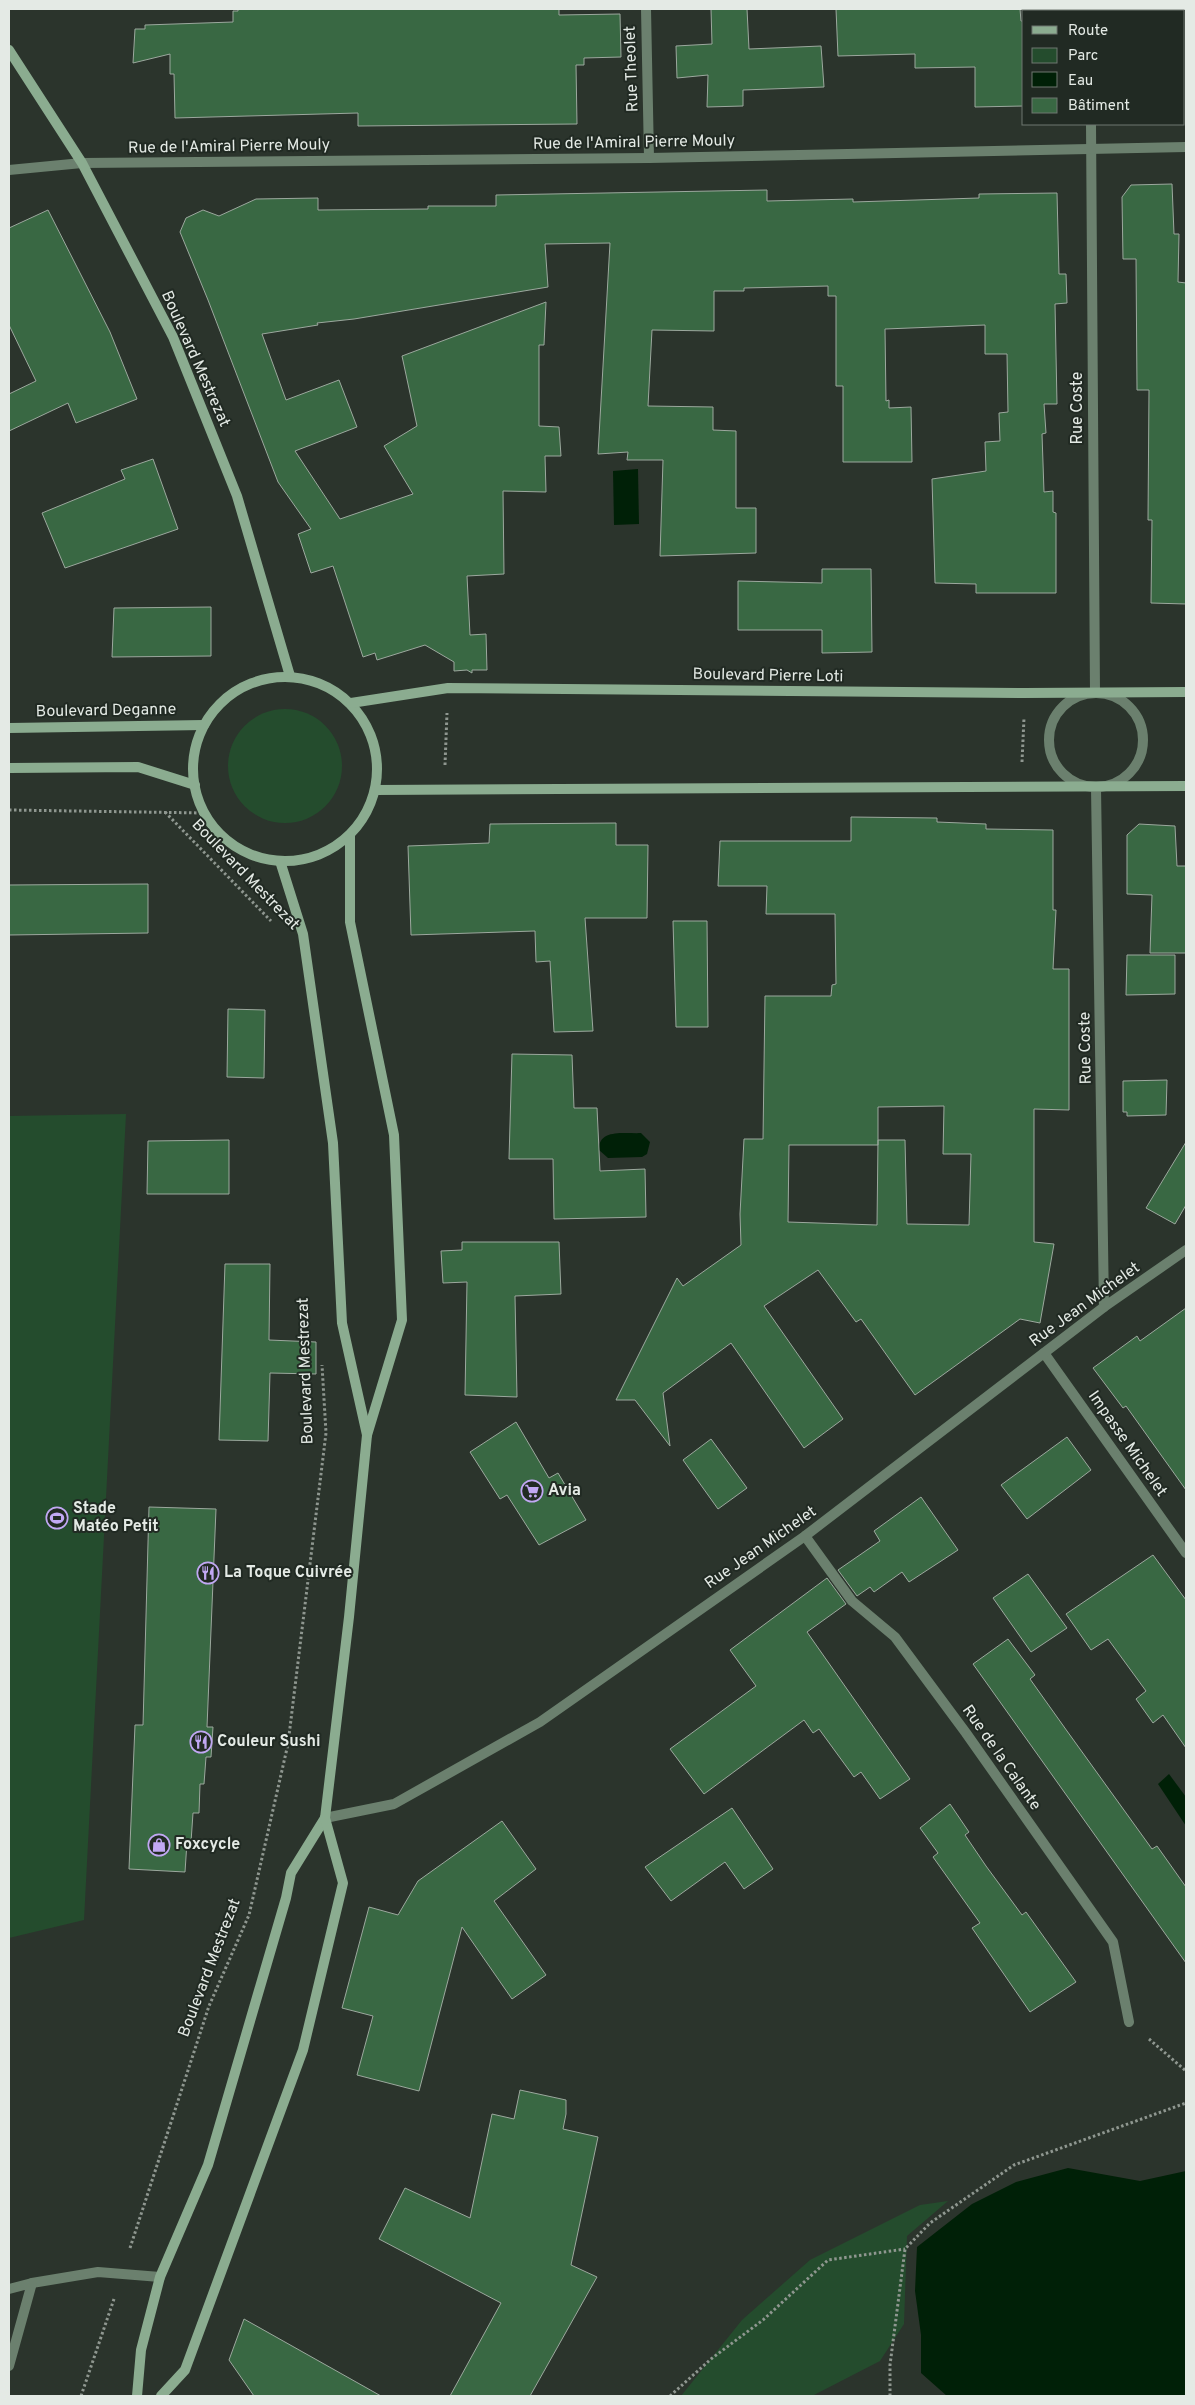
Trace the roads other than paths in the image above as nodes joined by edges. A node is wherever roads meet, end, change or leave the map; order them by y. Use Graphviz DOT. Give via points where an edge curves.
graph roads {
  1 [pos="646,9"];
  2 [pos="9,50"];
  3 [pos="1091,125"];
  4 [pos="1186,147"];
  5 [pos="1091,148"];
  6 [pos="649,158"];
  7 [pos="82,164"];
  8 [pos="9,170"];
  9 [pos="290,676"];
  10 [pos="1186,692"];
  11 [pos="1095,693"];
  12 [pos="351,703"];
  13 [pos="204,724"];
  14 [pos="9,728"];
  15 [pos="9,768"];
  16 [pos="194,786"];
  17 [pos="1186,786"];
  18 [pos="1096,788"];
  19 [pos="375,790"];
  20 [pos="350,835"];
  21 [pos="280,861"];
  22 [pos="1186,1250"];
  23 [pos="1104,1307"];
  24 [pos="1044,1353"];
  25 [pos="367,1436"];
  26 [pos="805,1536"];
  27 [pos="1186,1553"];
  28 [pos="325,1818"];
  29 [pos="1129,2022"];
  30 [pos="160,2277"];
  31 [pos="32,2283"];
  32 [pos="9,2289"];
  33 [pos="9,2366"];
  34 [pos="137,2396"];
  35 [pos="162,2396"];
  1 -- 6 [label="street, Rue Theolet"];
  2 -- 7 [label="main road, Boulevard Mestrezat"];
  3 -- 5 [label="street, Rue Coste"];
  4 -- 5 [label="street, Rue de l'Amiral Pierre Mouly"];
  5 -- 6 [label="street, Rue de l'Amiral Pierre Mouly"];
  5 -- 11 [label="street, Rue Coste"];
  6 -- 7 [label="street, Rue de l'Amiral Pierre Mouly"];
  7 -- 8 [label="street, Rue de l'Amiral Pierre Mouly"];
  7 -- 9 [label="main road, Boulevard Mestrezat" via="173,337 237,496"];
  9 -- 12 [label="main road" via="312,680 333,689"];
  9 -- 13 [label="main road" via="264,679 240,689 220,704"];
  10 -- 11 [label="main road, Boulevard Pierre Loti"];
  11 -- 12 [label="main road, Boulevard Pierre Loti" via="448,688"];
  11 -- 18 [label="street" via="1079,696 1065,704 1054,717 1049,749 1065,777 1080,785"];
  11 -- 18 [label="street" via="1110,695 1134,712 1141,725 1143,740 1141,755 1129,773 1111,785"];
  12 -- 19 [label="main road" via="369,729 377,758"];
  13 -- 14 [label="main road, Boulevard Deganne"];
  13 -- 16 [label="main road" via="194,754"];
  15 -- 16 [label="main road" via="138,767"];
  16 -- 21 [label="main road" via="204,813 218,832 236,847 257,857"];
  17 -- 18 [label="main road"];
  18 -- 19 [label="main road"];
  18 -- 23 [label="street, Rue Coste"];
  19 -- 20 [label="main road" via="366,814"];
  20 -- 21 [label="main road" via="330,850 305,859"];
  20 -- 25 [label="main road, Boulevard Mestrezat" via="350,922 394,1135 402,1320"];
  21 -- 25 [label="main road, Boulevard Mestrezat" via="303,934 333,1143 342,1322"];
  22 -- 23 [label="street, Rue Jean Michelet"];
  23 -- 24 [label="street, Rue Jean Michelet"];
  24 -- 26 [label="street, Rue Jean Michelet"];
  24 -- 27 [label="street, Impasse Michelet"];
  25 -- 28 [label="main road, Boulevard Mestrezat"];
  26 -- 28 [label="street, Rue Jean Michelet" via="540,1722 394,1804"];
  26 -- 29 [label="street, Rue de la Calante" via="852,1601 895,1637 1113,1942"];
  28 -- 30 [label="main road, Boulevard Mestrezat" via="291,1873 208,2165"];
  28 -- 35 [label="main road, Boulevard Mestrezat" via="343,1883 303,2050 185,2370"];
  30 -- 31 [label="street" via="98,2272"];
  30 -- 34 [label="main road, Boulevard Mestrezat" via="141,2350"];
  31 -- 32 [label="street"];
  31 -- 33 [label="street"];
}
